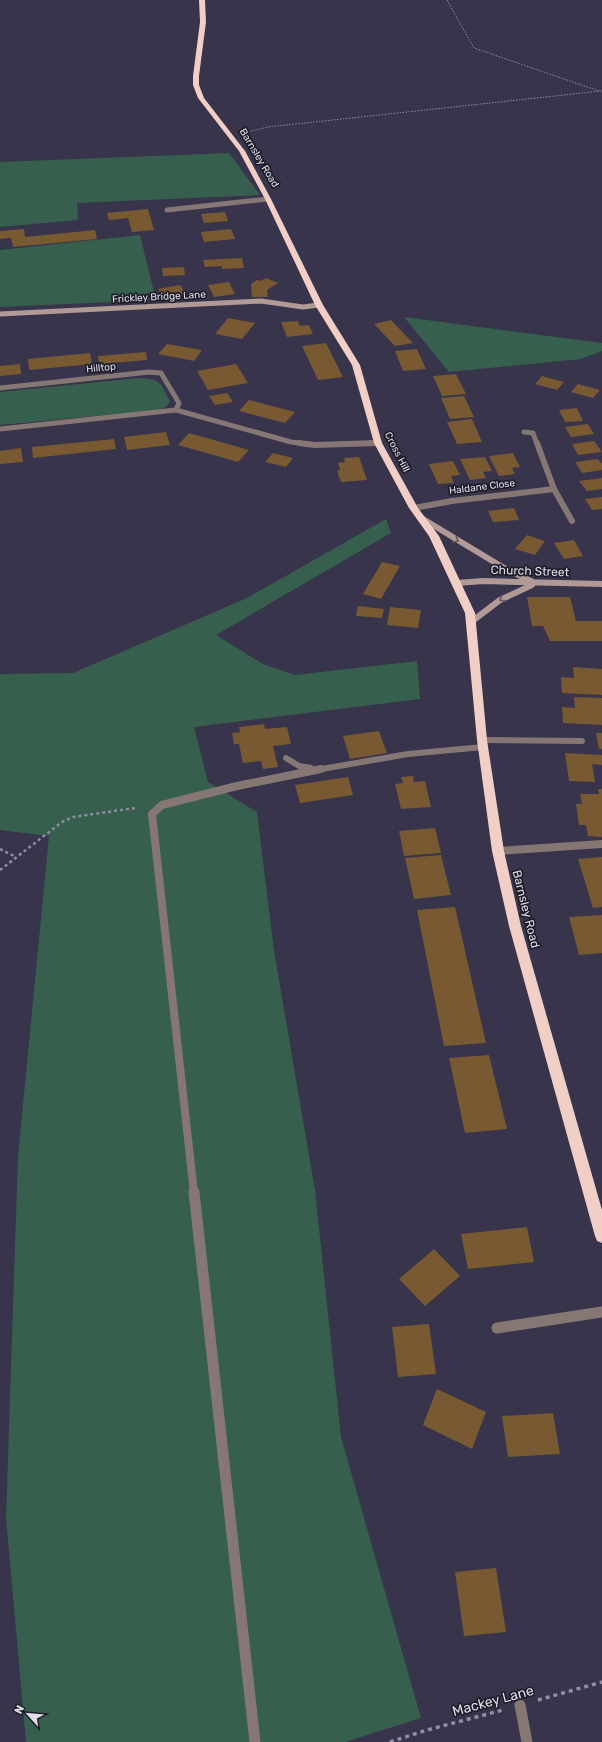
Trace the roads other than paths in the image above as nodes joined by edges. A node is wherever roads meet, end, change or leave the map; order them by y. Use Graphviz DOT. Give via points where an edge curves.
graph roads {
  1 [pos="202,0"];
  2 [pos="268,199"];
  3 [pos="167,210"];
  4 [pos="319,305"];
  5 [pos="0,314"];
  6 [pos="0,388"];
  7 [pos="176,410"];
  8 [pos="0,429"];
  9 [pos="524,432"];
  10 [pos="378,443"];
  11 [pos="554,489"];
  12 [pos="414,508"];
  13 [pos="423,519"];
  14 [pos="572,521"];
  15 [pos="457,583"];
  16 [pos="536,583"];
  17 [pos="602,584"];
  18 [pos="471,622"];
  19 [pos="582,741"];
  20 [pos="483,743"];
  21 [pos="286,758"];
  22 [pos="317,769"];
  23 [pos="602,844"];
  24 [pos="498,851"];
  25 [pos="602,1236"];
  26 [pos="602,1312"];
  27 [pos="497,1328"];
  28 [pos="520,1705"];
  29 [pos="256,1742"];
  30 [pos="527,1742"];
  1 -- 2 [label="highway, Barnsley Road" via="203,22 196,85 208,108 232,135"];
  2 -- 3 [label="street"];
  2 -- 4 [label="highway, Barnsley Road"];
  4 -- 5 [label="street, Frickley Bridge Lane" via="303,307 261,301"];
  4 -- 10 [label="highway, Cross Hill" via="356,365"];
  6 -- 7 [label="street, Hilltop" via="149,372 161,373 179,403"];
  7 -- 8 [label="street"];
  7 -- 10 [label="street" via="291,442 315,445"];
  9 -- 11 [label="street" via="533,433"];
  10 -- 12 [label="highway, Cross Hill"];
  11 -- 12 [label="street, Haldane Close"];
  11 -- 14 [label="street"];
  12 -- 13 [label="highway, Cross Hill"];
  13 -- 15 [label="highway, Cross Hill"];
  13 -- 16 [label="street, one-way" via="504,568"];
  15 -- 16 [label="street, Church Street"];
  15 -- 18 [label="highway, Barnsley Road" via="470,613"];
  16 -- 17 [label="street, Church Street"];
  16 -- 18 [label="street, one-way" via="488,607"];
  18 -- 20 [label="highway, Barnsley Road"];
  19 -- 20 [label="street"];
  20 -- 22 [label="street"];
  20 -- 24 [label="highway, Barnsley Road"];
  21 -- 22 [label="street" via="298,766"];
  22 -- 29 [label="street" via="162,805 152,814"];
  23 -- 24 [label="street"];
  24 -- 25 [label="highway, Barnsley Road" via="515,926"];
  26 -- 27 [label="street"];
  28 -- 30 [label="street"];
}
